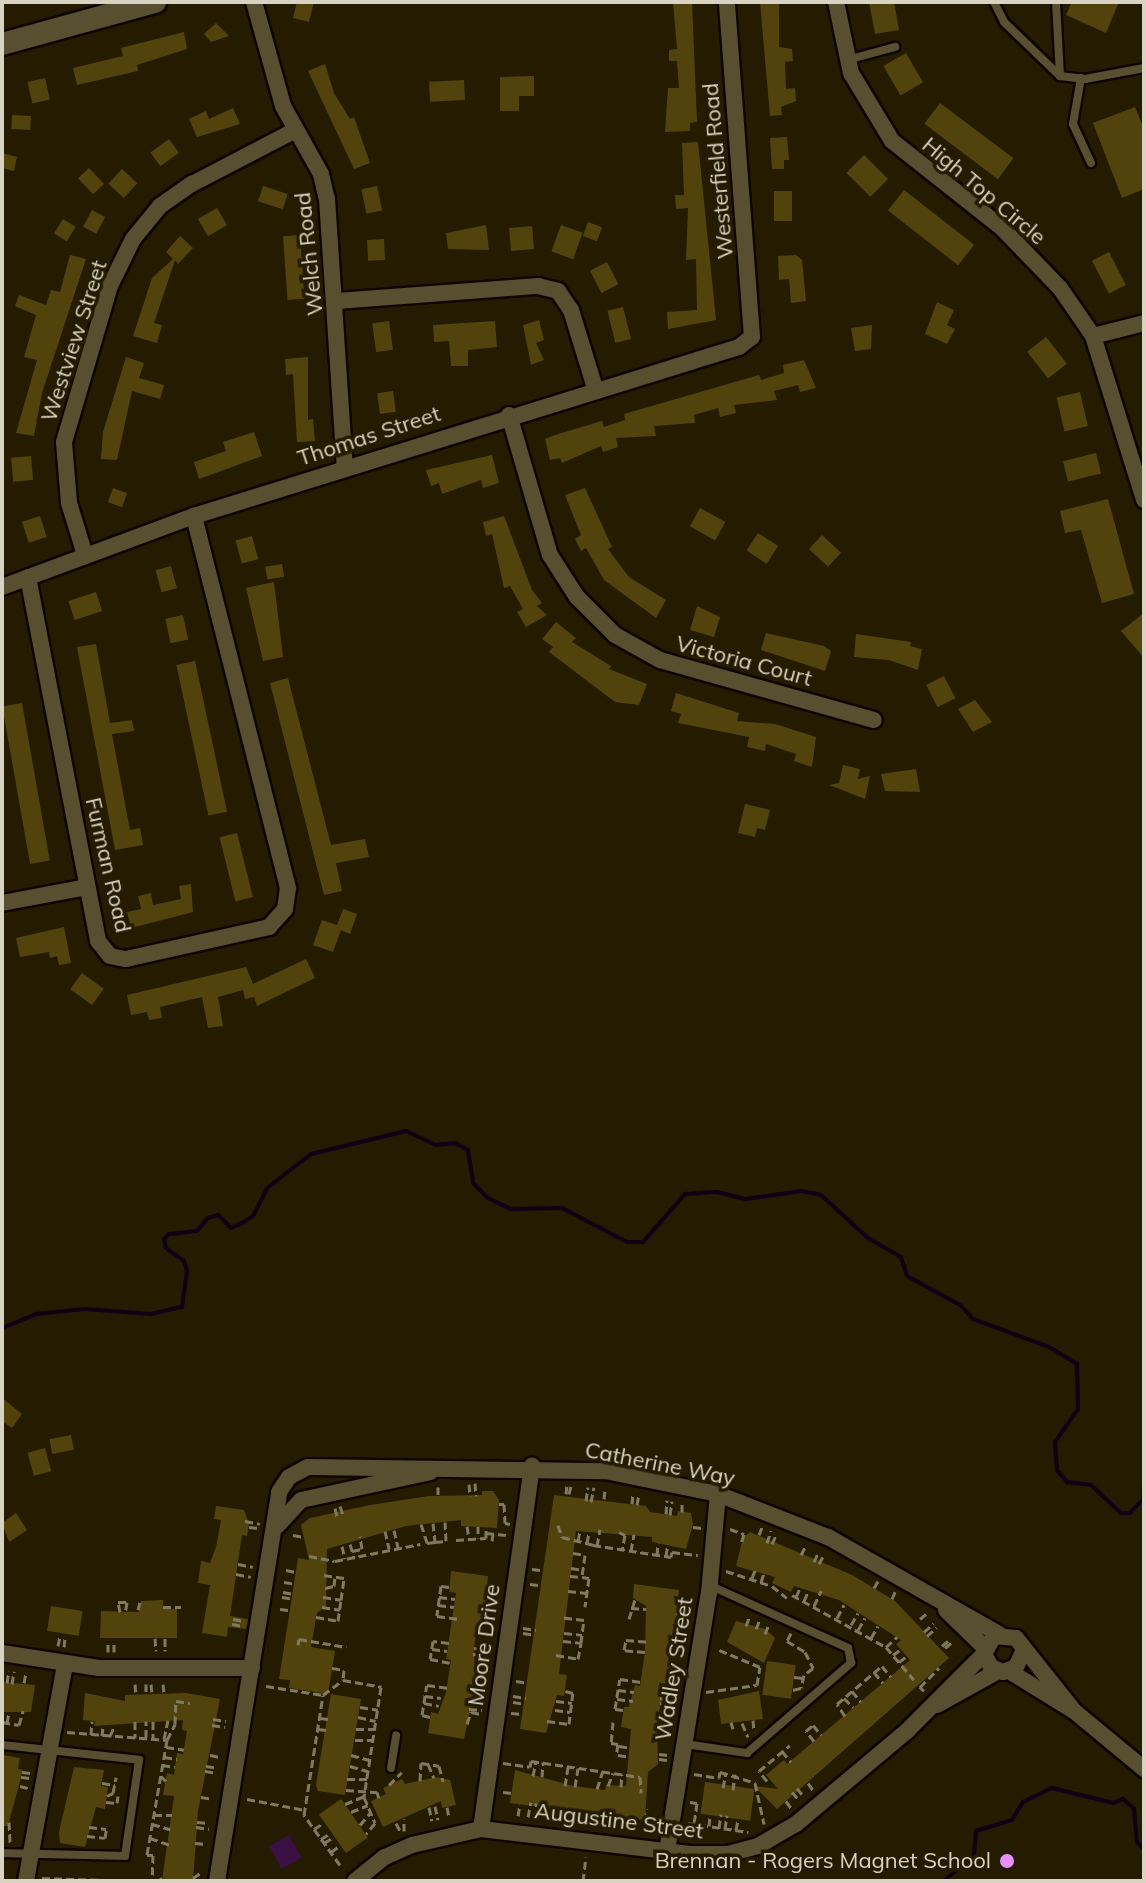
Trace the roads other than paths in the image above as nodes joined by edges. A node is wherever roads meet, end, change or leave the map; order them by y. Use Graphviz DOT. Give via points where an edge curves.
graph roads {
  1 [pos="155,2"];
  2 [pos="254,2"];
  3 [pos="727,2"];
  4 [pos="836,2"];
  5 [pos="994,2"];
  6 [pos="1056,2"];
  7 [pos="2,44"];
  8 [pos="895,47"];
  9 [pos="847,60"];
  10 [pos="1144,68"];
  11 [pos="1060,76"];
  12 [pos="1081,78"];
  13 [pos="294,131"];
  14 [pos="1091,163"];
  15 [pos="337,301"];
  16 [pos="1144,323"];
  17 [pos="1093,336"];
  18 [pos="752,337"];
  19 [pos="595,388"];
  20 [pos="509,415"];
  21 [pos="345,467"];
  22 [pos="1144,497"];
  23 [pos="194,516"];
  24 [pos="85,555"];
  25 [pos="28,577"];
  26 [pos="2,587"];
  27 [pos="874,720"];
  28 [pos="87,887"];
  29 [pos="2,903"];
  30 [pos="532,1466"];
  31 [pos="455,1467"];
  32 [pos="718,1494"];
  33 [pos="265,1526"];
  34 [pos="709,1585"];
  35 [pos="931,1595"];
  36 [pos="999,1634"];
  37 [pos="985,1651"];
  38 [pos="62,1652"];
  39 [pos="1023,1652"];
  40 [pos="2,1653"];
  41 [pos="252,1668"];
  42 [pos="1004,1671"];
  43 [pos="931,1700"];
  44 [pos="1074,1711"];
  45 [pos="396,1735"];
  46 [pos="684,1744"];
  47 [pos="2,1745"];
  48 [pos="49,1753"];
  49 [pos="391,1768"];
  50 [pos="1144,1769"];
  51 [pos="481,1829"];
  52 [pos="225,1835"];
  53 [pos="24,1849"];
  54 [pos="667,1851"];
  55 [pos="2,1853"];
  56 [pos="211,1876"];
  57 [pos="34,1880"];
  58 [pos="227,1881"];
  59 [pos="355,1881"];
  1 -- 7 [label="street"];
  2 -- 13 [label="street, Welch Road"];
  3 -- 18 [label="street, Westerfield Road"];
  4 -- 9 [label="street, High Top Circle"];
  5 -- 11 [label="lane" via="1004,22"];
  6 -- 11 [label="lane"];
  8 -- 9 [label="lane"];
  9 -- 17 [label="street, High Top Circle" via="866,104 892,141 1001,227 1060,288"];
  10 -- 12 [label="lane"];
  11 -- 12 [label="lane"];
  12 -- 14 [label="lane" via="1073,124"];
  13 -- 15 [label="street, Welch Road" via="321,174"];
  13 -- 24 [label="street, Westview Street" via="160,206 127,251 110,286 64,442 69,503"];
  15 -- 19 [label="street" via="538,286 558,291 571,310"];
  15 -- 21 [label="street, Welch Road"];
  16 -- 17 [label="street"];
  17 -- 22 [label="street, High Top Circle"];
  18 -- 19 [label="street, Thomas Street" via="739,347"];
  19 -- 20 [label="street, Thomas Street"];
  20 -- 21 [label="street, Thomas Street"];
  20 -- 27 [label="street, Victoria Court" via="550,555 577,597 615,635 660,660"];
  21 -- 23 [label="street, Thomas Street"];
  23 -- 24 [label="street, Thomas Street"];
  23 -- 28 [label="street, Furman Road" via="288,901 279,920 258,931 126,959 110,956 98,941"];
  24 -- 25 [label="street, Thomas Street"];
  25 -- 26 [label="street, Thomas Street"];
  25 -- 28 [label="street, Furman Road"];
  28 -- 29 [label="street"];
  30 -- 31 [label="street, Catherine Way"];
  30 -- 32 [label="street, Catherine Way" via="605,1471"];
  30 -- 51 [label="street, Moore Drive"];
  31 -- 33 [label="street, Catherine Way" via="301,1500"];
  31 -- 33 [label="street, Catherine Way" via="308,1467 289,1477"];
  32 -- 34 [label="street, Wadley Street"];
  32 -- 35 [label="street, Catherine Way" via="828,1537"];
  33 -- 41 [label="street"];
  34 -- 46 [label="street, Wadley Street"];
  34 -- 46 [label="lane" via="848,1648 851,1663 747,1753"];
  35 -- 36 [label="street, Catherine Way"];
  35 -- 37 [label="street, Catherine Way"];
  36 -- 37 [label="street, Augustine Street"];
  36 -- 39 [label="street, Catherine Way" via="1016,1638"];
  37 -- 42 [label="street, Catherine Way"];
  37 -- 43 [label="street, Augustine Street"];
  38 -- 40 [label="street"];
  38 -- 41 [label="street"];
  38 -- 48 [label="street"];
  39 -- 42 [label="street"];
  39 -- 44 [label="street"];
  41 -- 52 [label="street"];
  42 -- 43 [label="street, Augustine Street"];
  42 -- 44 [label="street, Catherine Way"];
  43 -- 54 [label="street, Augustine Street" via="771,1840 728,1854"];
  44 -- 50 [label="street"];
  45 -- 49 [label="lane"];
  46 -- 54 [label="street, Wadley Street"];
  47 -- 48 [label="lane"];
  48 -- 53 [label="street"];
  48 -- 53 [label="lane" via="139,1760 125,1856"];
  51 -- 54 [label="street, Augustine Street"];
  51 -- 59 [label="street, Augustine Street" via="412,1845 385,1857"];
  52 -- 56 [label="street"];
  52 -- 58 [label="street"];
  53 -- 55 [label="lane"];
  53 -- 57 [label="street"];
}
